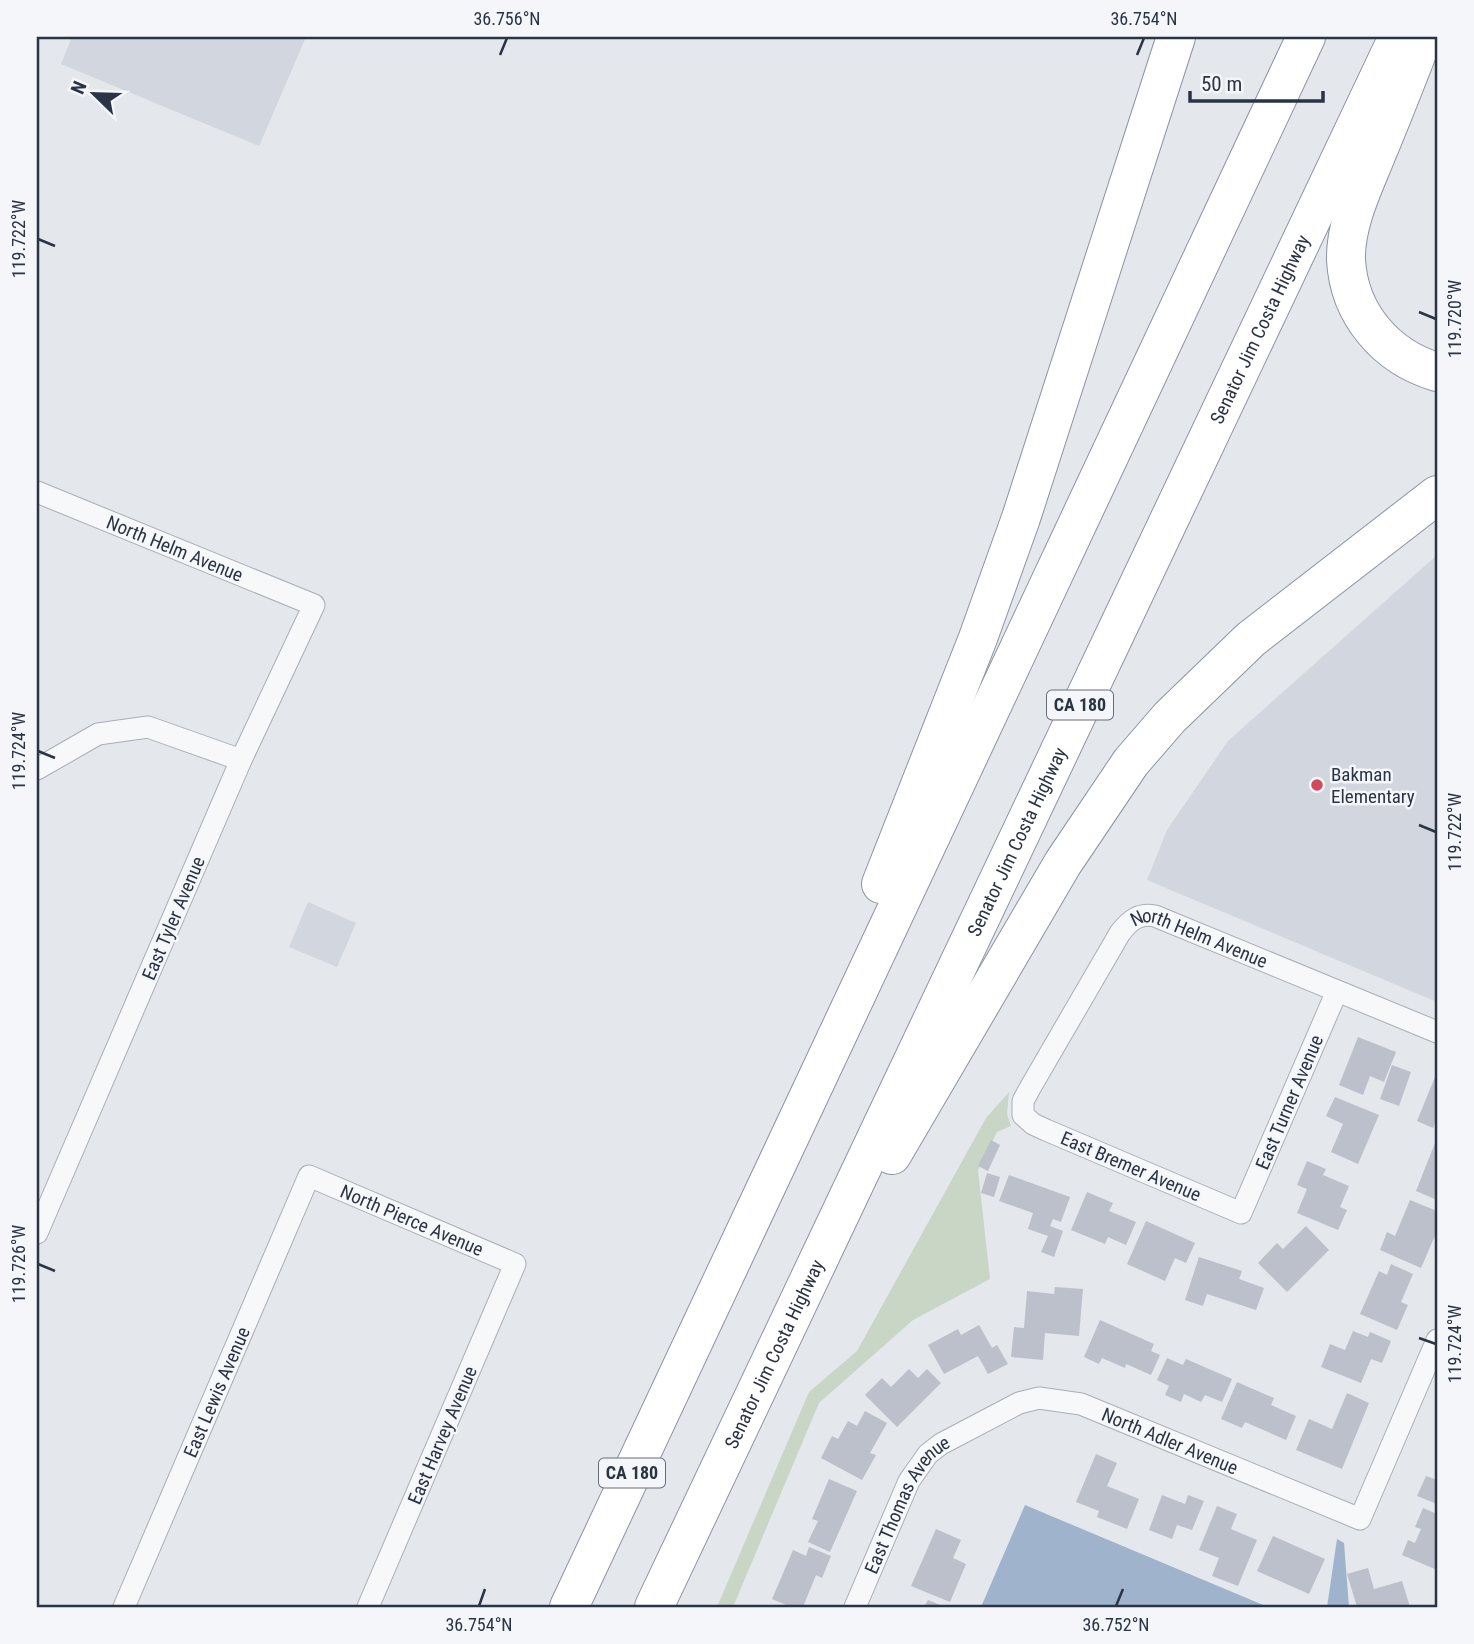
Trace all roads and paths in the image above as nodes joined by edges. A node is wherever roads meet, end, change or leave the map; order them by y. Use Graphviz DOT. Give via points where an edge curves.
graph roads {
  1 [pos="1176,37"];
  2 [pos="1306,37"];
  3 [pos="1398,37"];
  4 [pos="1423,37"];
  5 [pos="1437,372"];
  6 [pos="37,492"];
  7 [pos="1437,495"];
  8 [pos="314,605"];
  9 [pos="241,760"];
  10 [pos="37,769"];
  11 [pos="1337,991"];
  12 [pos="1437,1032"];
  13 [pos="1023,1115"];
  14 [pos="309,1176"];
  15 [pos="1241,1213"];
  16 [pos="37,1233"];
  17 [pos="515,1264"];
  18 [pos="694,1340"];
  19 [pos="1437,1340"];
  20 [pos="763,1374"];
  21 [pos="979,1423"];
  22 [pos="124,1607"];
  23 [pos="368,1607"];
  24 [pos="569,1607"];
  25 [pos="654,1607"];
  26 [pos="855,1607"];
  1 -- 18 [label="highway" via="978,638"];
  2 -- 18 [label="highway, CA 180"];
  3 -- 20 [label="highway, Senator Jim Costa Highway / CA 180"];
  4 -- 5 [label="highway" via="1354,211 1346,258 1354,298 1373,332 1409,360"];
  6 -- 8 [label="street, North Helm Avenue"];
  7 -- 20 [label="highway" via="1251,639 1170,717 1131,762 1063,863"];
  8 -- 9 [label="street, East Tyler Avenue"];
  9 -- 10 [label="street" via="148,727 99,734"];
  9 -- 16 [label="street, East Tyler Avenue"];
  11 -- 12 [label="street, North Helm Avenue"];
  11 -- 13 [label="street, North Helm Avenue" via="1156,916 1135,917 1120,933 1037,1076 1023,1101"];
  11 -- 15 [label="street, East Turner Avenue"];
  13 -- 15 [label="street, East Bremer Avenue" via="1046,1130"];
  14 -- 17 [label="street, North Pierce Avenue"];
  14 -- 22 [label="street, East Lewis Avenue"];
  17 -- 23 [label="street, East Harvey Avenue"];
  18 -- 24 [label="highway, CA 180"];
  19 -- 21 [label="street, North Adler Avenue" via="1360,1519 1081,1404 1039,1398"];
  20 -- 25 [label="highway, Senator Jim Costa Highway / CA 180"];
  21 -- 26 [label="street, East Thomas Avenue" via="941,1444 918,1466"];
}
